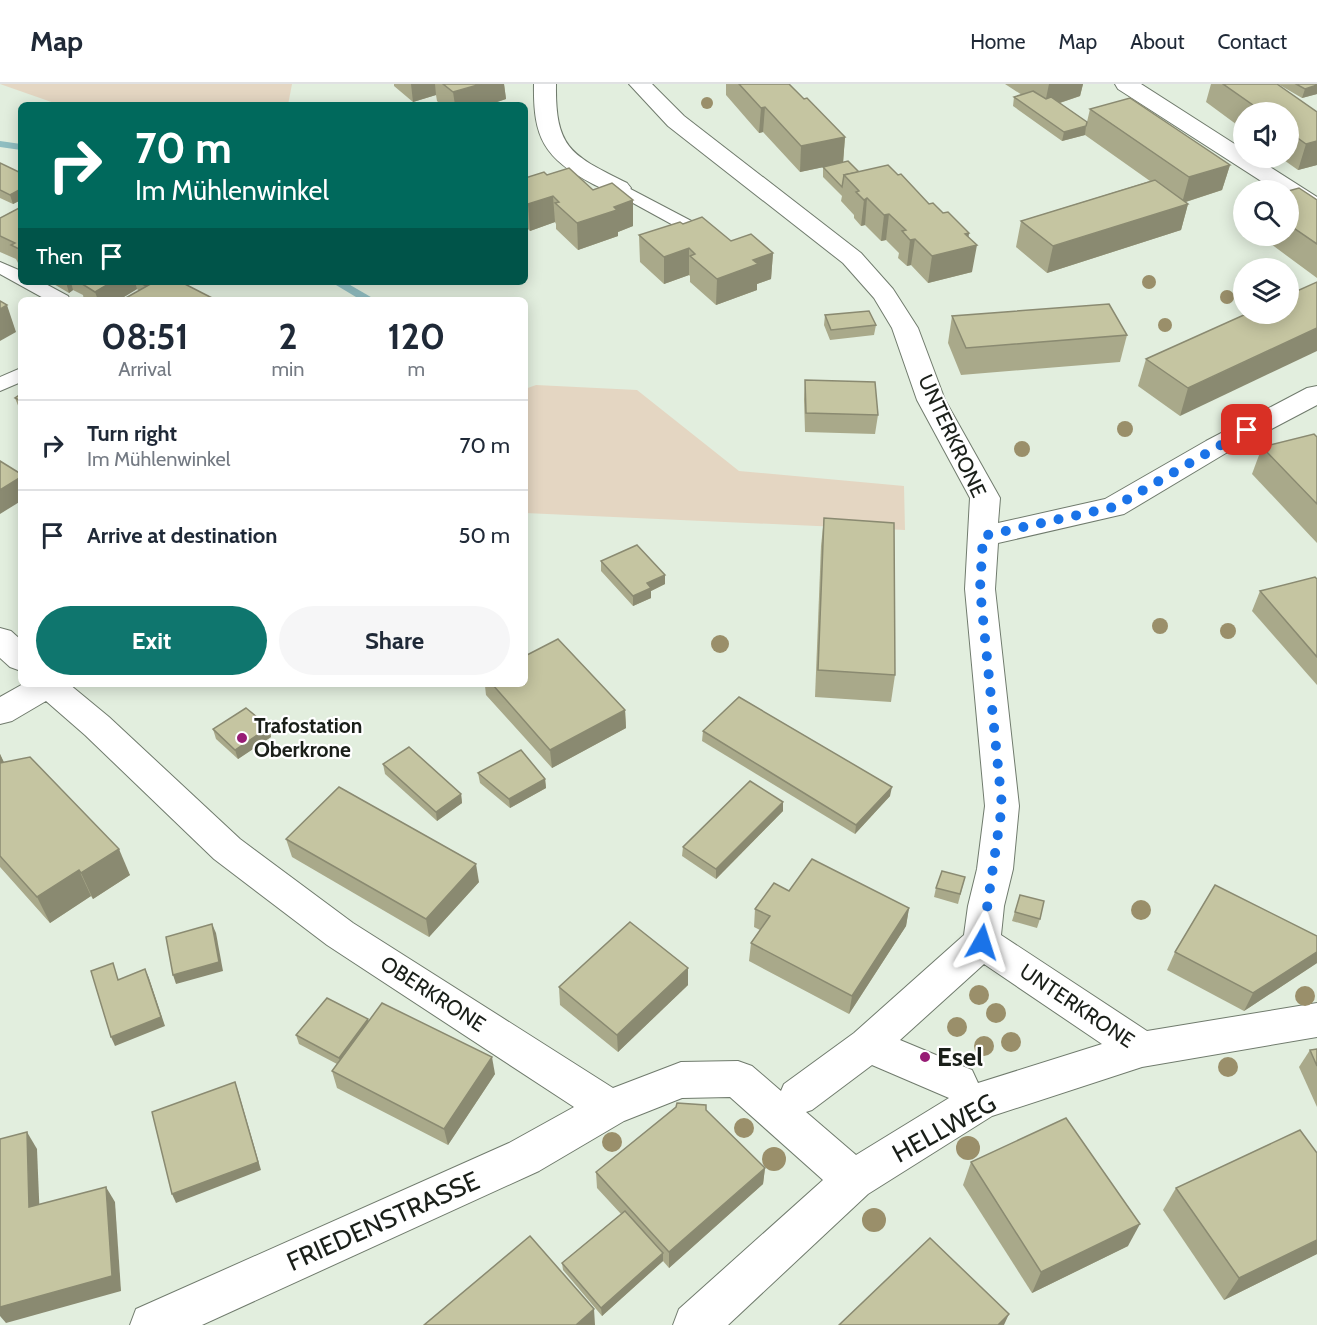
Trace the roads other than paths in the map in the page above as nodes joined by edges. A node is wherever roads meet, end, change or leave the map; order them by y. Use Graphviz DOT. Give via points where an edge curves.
graph roads {
  1 [pos="545,84"];
  2 [pos="640,84"];
  3 [pos="1126,84"];
  4 [pos="619,188"];
  5 [pos="1317,207"];
  6 [pos="730,252"];
  7 [pos="0,267"];
  8 [pos="18,276"];
  9 [pos="34,285"];
  10 [pos="56,297"];
  11 [pos="18,376"];
  12 [pos="0,385"];
  13 [pos="1317,394"];
  14 [pos="983,536"];
  15 [pos="0,639"];
  16 [pos="18,656"];
  17 [pos="43,687"];
  18 [pos="52,687"];
  19 [pos="0,712"];
  20 [pos="982,942"];
  21 [pos="1317,1020"];
  22 [pos="868,1044"];
  23 [pos="1142,1049"];
  24 [pos="958,1083"];
  25 [pos="798,1097"];
  26 [pos="610,1108"];
  27 [pos="853,1180"];
  28 [pos="152,1325"];
  29 [pos="695,1325"];
  1 -- 4 [label="street" via="547,126 554,141 574,164"];
  2 -- 14 [label="street, UNTERKRONE" via="676,122 852,258 884,294 905,328 931,399 985,498"];
  3 -- 5 [label="street"];
  4 -- 6 [label="lane" via="703,232"];
  7 -- 8 [label="lane"];
  9 -- 10 [label="lane"];
  11 -- 12 [label="lane"];
  13 -- 14 [label="street" via="1114,507"];
  14 -- 20 [label="street, UNTERKRONE" via="980,589 1002,806"];
  15 -- 16 [label="street"];
  17 -- 19 [label="street"];
  18 -- 26 [label="street, OBERKRONE" via="227,849 340,934"];
  20 -- 22 [label="street"];
  20 -- 23 [label="street, UNTERKRONE"];
  21 -- 23 [label="street, HELLWEG"];
  22 -- 24 [label="street"];
  22 -- 25 [label="street"];
  23 -- 27 [label="street, HELLWEG" via="980,1101"];
  26 -- 27 [label="street" via="681,1080 738,1079"];
  26 -- 28 [label="street, FRIEDENSTRASSE" via="524,1157"];
  27 -- 29 [label="street, HELLWEG"];
}
